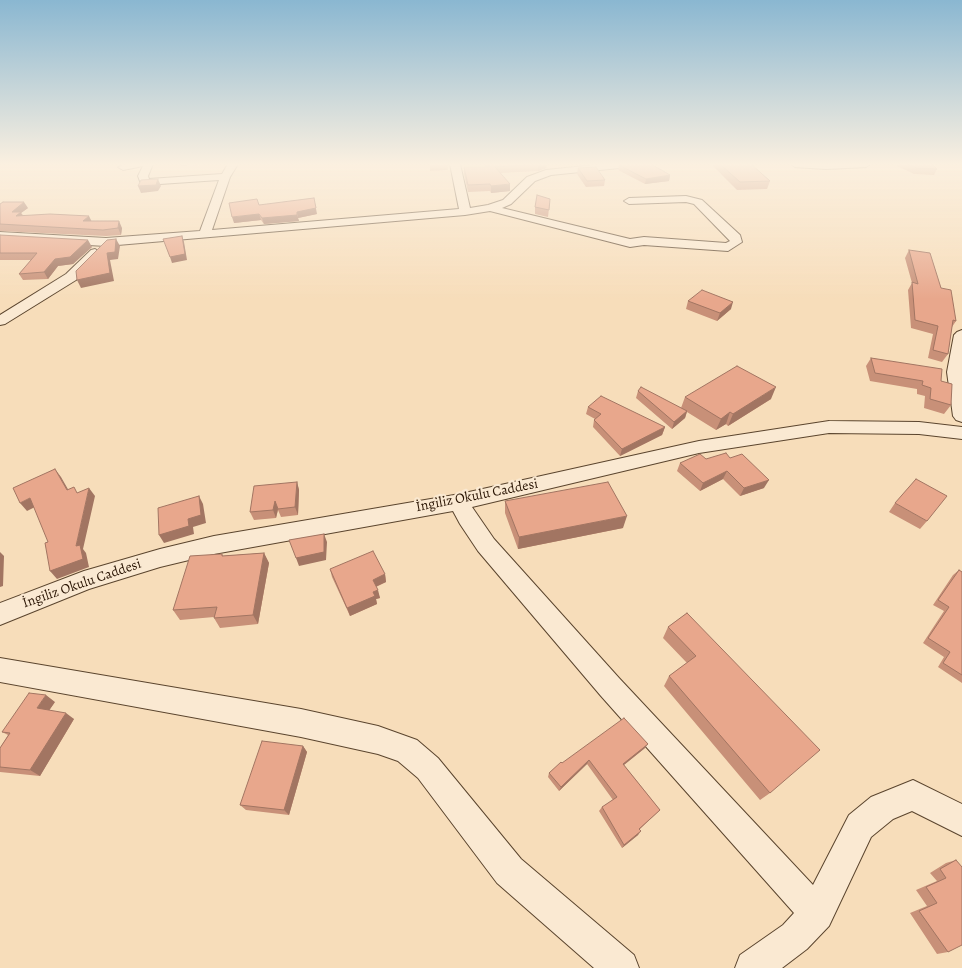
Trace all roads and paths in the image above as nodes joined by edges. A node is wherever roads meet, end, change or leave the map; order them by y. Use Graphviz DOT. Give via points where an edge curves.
graph roads {
  1 [pos="214,209"];
  2 [pos="483,209"];
  3 [pos="495,209"];
  4 [pos="706,209"];
  5 [pos="466,212"];
  6 [pos="205,233"];
  7 [pos="0,236"];
  8 [pos="106,242"];
  9 [pos="0,321"];
  10 [pos="962,335"];
  11 [pos="962,416"];
  12 [pos="962,433"];
  13 [pos="460,502"];
  14 [pos="0,614"];
  15 [pos="0,670"];
  16 [pos="962,821"];
  17 [pos="817,914"];
  18 [pos="621,968"];
  19 [pos="753,968"];
  1 -- 6 [label="street"];
  2 -- 5 [label="street"];
  3 -- 4 [label="street" via="630,243 644,241 728,247 736,242"];
  5 -- 6 [label="street"];
  6 -- 8 [label="street"];
  7 -- 8 [label="street"];
  8 -- 9 [label="street" via="71,277"];
  10 -- 11 [label="street" via="955,372"];
  12 -- 13 [label="street, İngiliz Okulu Caddesi" via="919,428 829,427 698,447"];
  13 -- 14 [label="street, İngiliz Okulu Caddesi" via="205,547 84,582"];
  13 -- 17 [label="street" via="486,545 610,687"];
  15 -- 18 [label="street" via="300,724 378,740 406,750 428,768 509,871"];
  16 -- 17 [label="street" via="913,795 882,808 860,826"];
  17 -- 19 [label="street" via="795,937"];
}
